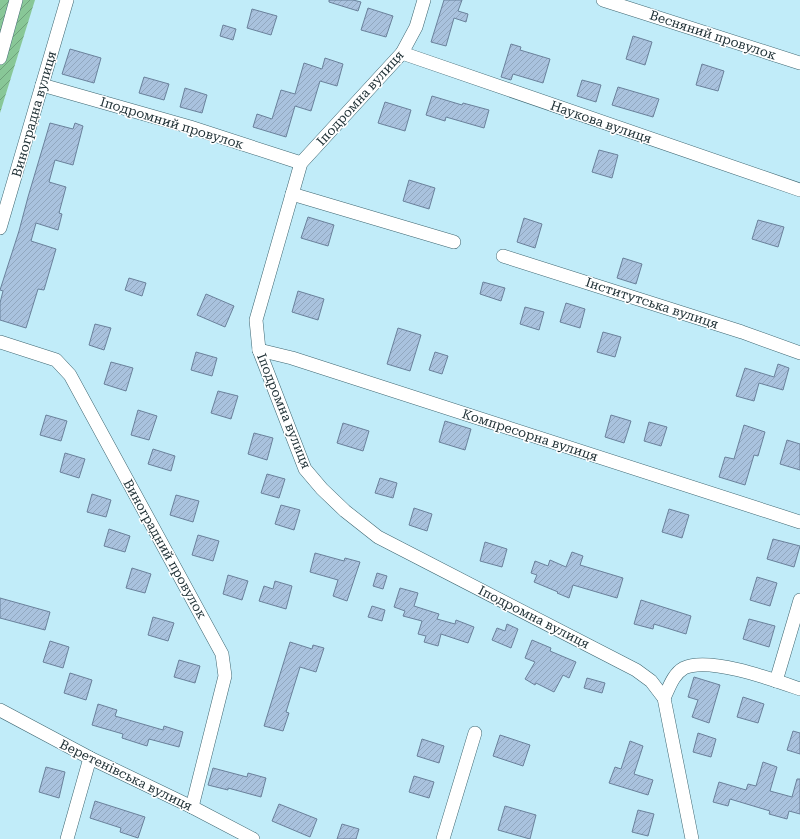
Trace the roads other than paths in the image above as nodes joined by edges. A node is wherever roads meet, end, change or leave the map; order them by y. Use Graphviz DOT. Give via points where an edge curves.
graph roads {
  1 [pos="16,0"];
  2 [pos="67,0"];
  3 [pos="424,0"];
  4 [pos="603,0"];
  5 [pos="402,53"];
  6 [pos="0,58"];
  7 [pos="800,63"];
  8 [pos="42,85"];
  9 [pos="301,163"];
  10 [pos="800,190"];
  11 [pos="292,194"];
  12 [pos="0,228"];
  13 [pos="454,242"];
  14 [pos="503,256"];
  15 [pos="0,342"];
  16 [pos="259,350"];
  17 [pos="800,353"];
  18 [pos="800,522"];
  19 [pos="800,600"];
  20 [pos="776,681"];
  21 [pos="800,689"];
  22 [pos="664,698"];
  23 [pos="0,710"];
  24 [pos="476,733"];
  25 [pos="90,758"];
  26 [pos="192,807"];
  27 [pos="67,839"];
  28 [pos="253,839"];
  29 [pos="443,839"];
  30 [pos="692,839"];
  1 -- 6 [label="street"];
  2 -- 8 [label="street, Виноградна вулиця"];
  3 -- 5 [label="street, Іподромна вулиця" via="416,28"];
  4 -- 7 [label="street, Весняний провулок"];
  5 -- 9 [label="street, Іподромна вулиця"];
  5 -- 10 [label="street, Наукова вулиця"];
  8 -- 9 [label="street, Іподромний провулок"];
  8 -- 12 [label="street, Виноградна вулиця"];
  9 -- 11 [label="street, Іподромна вулиця"];
  11 -- 13 [label="street"];
  11 -- 16 [label="street, Іподромна вулиця" via="256,320"];
  14 -- 17 [label="street, Інститутська вулиця"];
  15 -- 26 [label="street, Виноградний провулок" via="56,360 70,375 222,654 225,676"];
  16 -- 18 [label="street, Компресорна вулиця" via="292,358"];
  16 -- 22 [label="street, Іподромна вулиця" via="305,469 345,511 378,537 636,670 651,681"];
  19 -- 20 [label="street"];
  20 -- 21 [label="street"];
  20 -- 22 [label="street" via="722,666 704,664 684,668 673,679"];
  22 -- 30 [label="street, Іподромна вулиця"];
  23 -- 25 [label="street, Веретенівська вулиця"];
  24 -- 29 [label="street"];
  25 -- 26 [label="street, Веретенівська вулиця"];
  25 -- 27 [label="street"];
  26 -- 28 [label="street, Веретенівська вулиця"];
}
